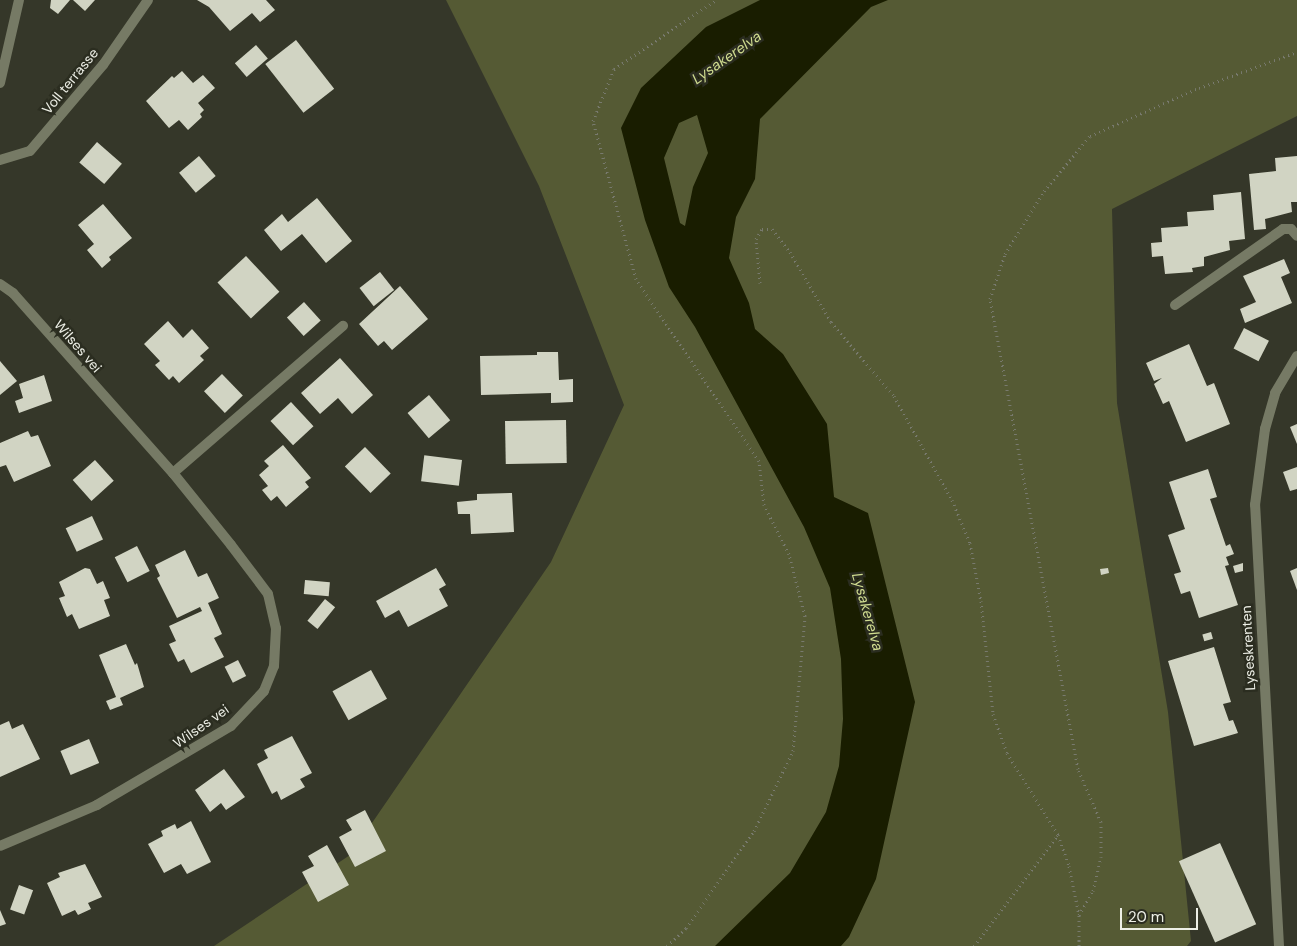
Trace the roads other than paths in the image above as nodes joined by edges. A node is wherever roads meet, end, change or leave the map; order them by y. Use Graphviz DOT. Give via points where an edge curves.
graph roads {
  1 [pos="19,0"];
  2 [pos="148,0"];
  3 [pos="0,83"];
  4 [pos="0,160"];
  5 [pos="1294,232"];
  6 [pos="0,284"];
  7 [pos="1175,305"];
  8 [pos="343,326"];
  9 [pos="1297,356"];
  10 [pos="173,473"];
  11 [pos="0,846"];
  12 [pos="1279,946"];
  1 -- 3 [label="street"];
  2 -- 4 [label="street, Voll terrasse" via="103,64 30,151"];
  5 -- 7 [label="street" via="1284,228"];
  6 -- 10 [label="street, Wilses vei" via="13,292"];
  8 -- 10 [label="street"];
  9 -- 12 [label="street, Lyseskrenten" via="1275,392 1265,429 1255,505"];
  10 -- 11 [label="street, Wilses vei" via="268,594 276,628 274,666 264,691 231,726 176,760 97,805"];
}
